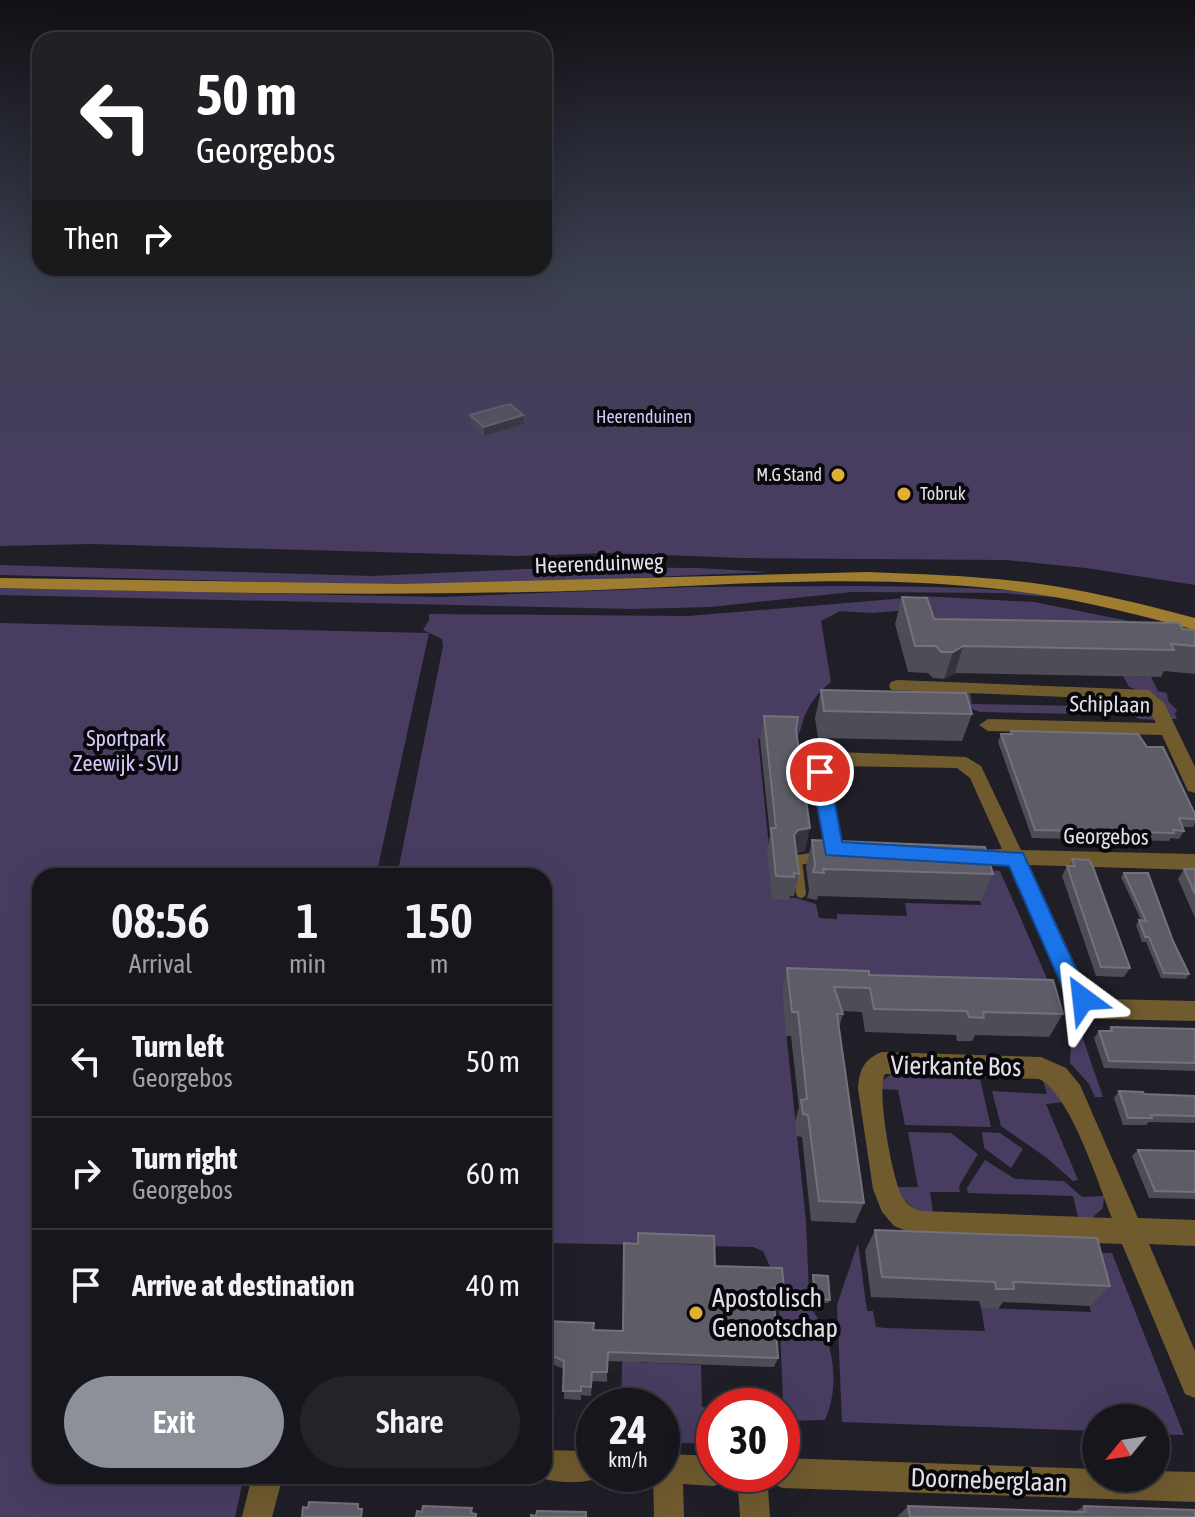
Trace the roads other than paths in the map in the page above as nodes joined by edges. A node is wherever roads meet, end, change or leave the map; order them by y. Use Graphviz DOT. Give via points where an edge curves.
graph roads {
  1 [pos="0,583"];
  2 [pos="1195,624"];
  3 [pos="897,686"];
  4 [pos="988,725"];
  5 [pos="1168,729"];
  6 [pos="1195,786"];
  7 [pos="833,849"];
  8 [pos="864,851"];
  9 [pos="940,855"];
  10 [pos="1016,858"];
  11 [pos="1195,862"];
  12 [pos="801,893"];
  13 [pos="1195,1011"];
  14 [pos="1130,1231"];
  15 [pos="1195,1233"];
  16 [pos="1195,1384"];
  17 [pos="552,1465"];
  18 [pos="576,1466"];
  19 [pos="800,1474"];
  20 [pos="266,1484"];
  21 [pos="1195,1487"];
  22 [pos="667,1492"];
  23 [pos="753,1492"];
  24 [pos="257,1517"];
  25 [pos="669,1517"];
  26 [pos="755,1517"];
  1 -- 2 [label="main road, Heerenduinweg" via="411,590 898,579 1072,593"];
  3 -- 5 [label="street" via="1143,694 1155,703"];
  4 -- 5 [label="street, Schiplaan"];
  5 -- 6 [label="street, Schiplaan"];
  7 -- 8 [label="street"];
  7 -- 10 [label="street" via="820,772 823,761 950,759 975,771"];
  7 -- 12 [label="lane" via="797,860"];
  9 -- 10 [label="street, Georgebos"];
  10 -- 11 [label="street, Georgebos"];
  10 -- 13 [label="street" via="1083,999 1100,1009"];
  14 -- 14 [label="street, Vierkante Bos" via="1072,1093 1058,1076 1032,1066 891,1062 870,1073 885,1185 899,1215 921,1224"];
  14 -- 15 [label="street, Vierkante Bos"];
  14 -- 16 [label="street"];
  17 -- 18 [label="street"];
  19 -- 21 [label="street, Doorneberglaan"];
  20 -- 24 [label="street"];
  22 -- 25 [label="street"];
  23 -- 26 [label="street"];
}
